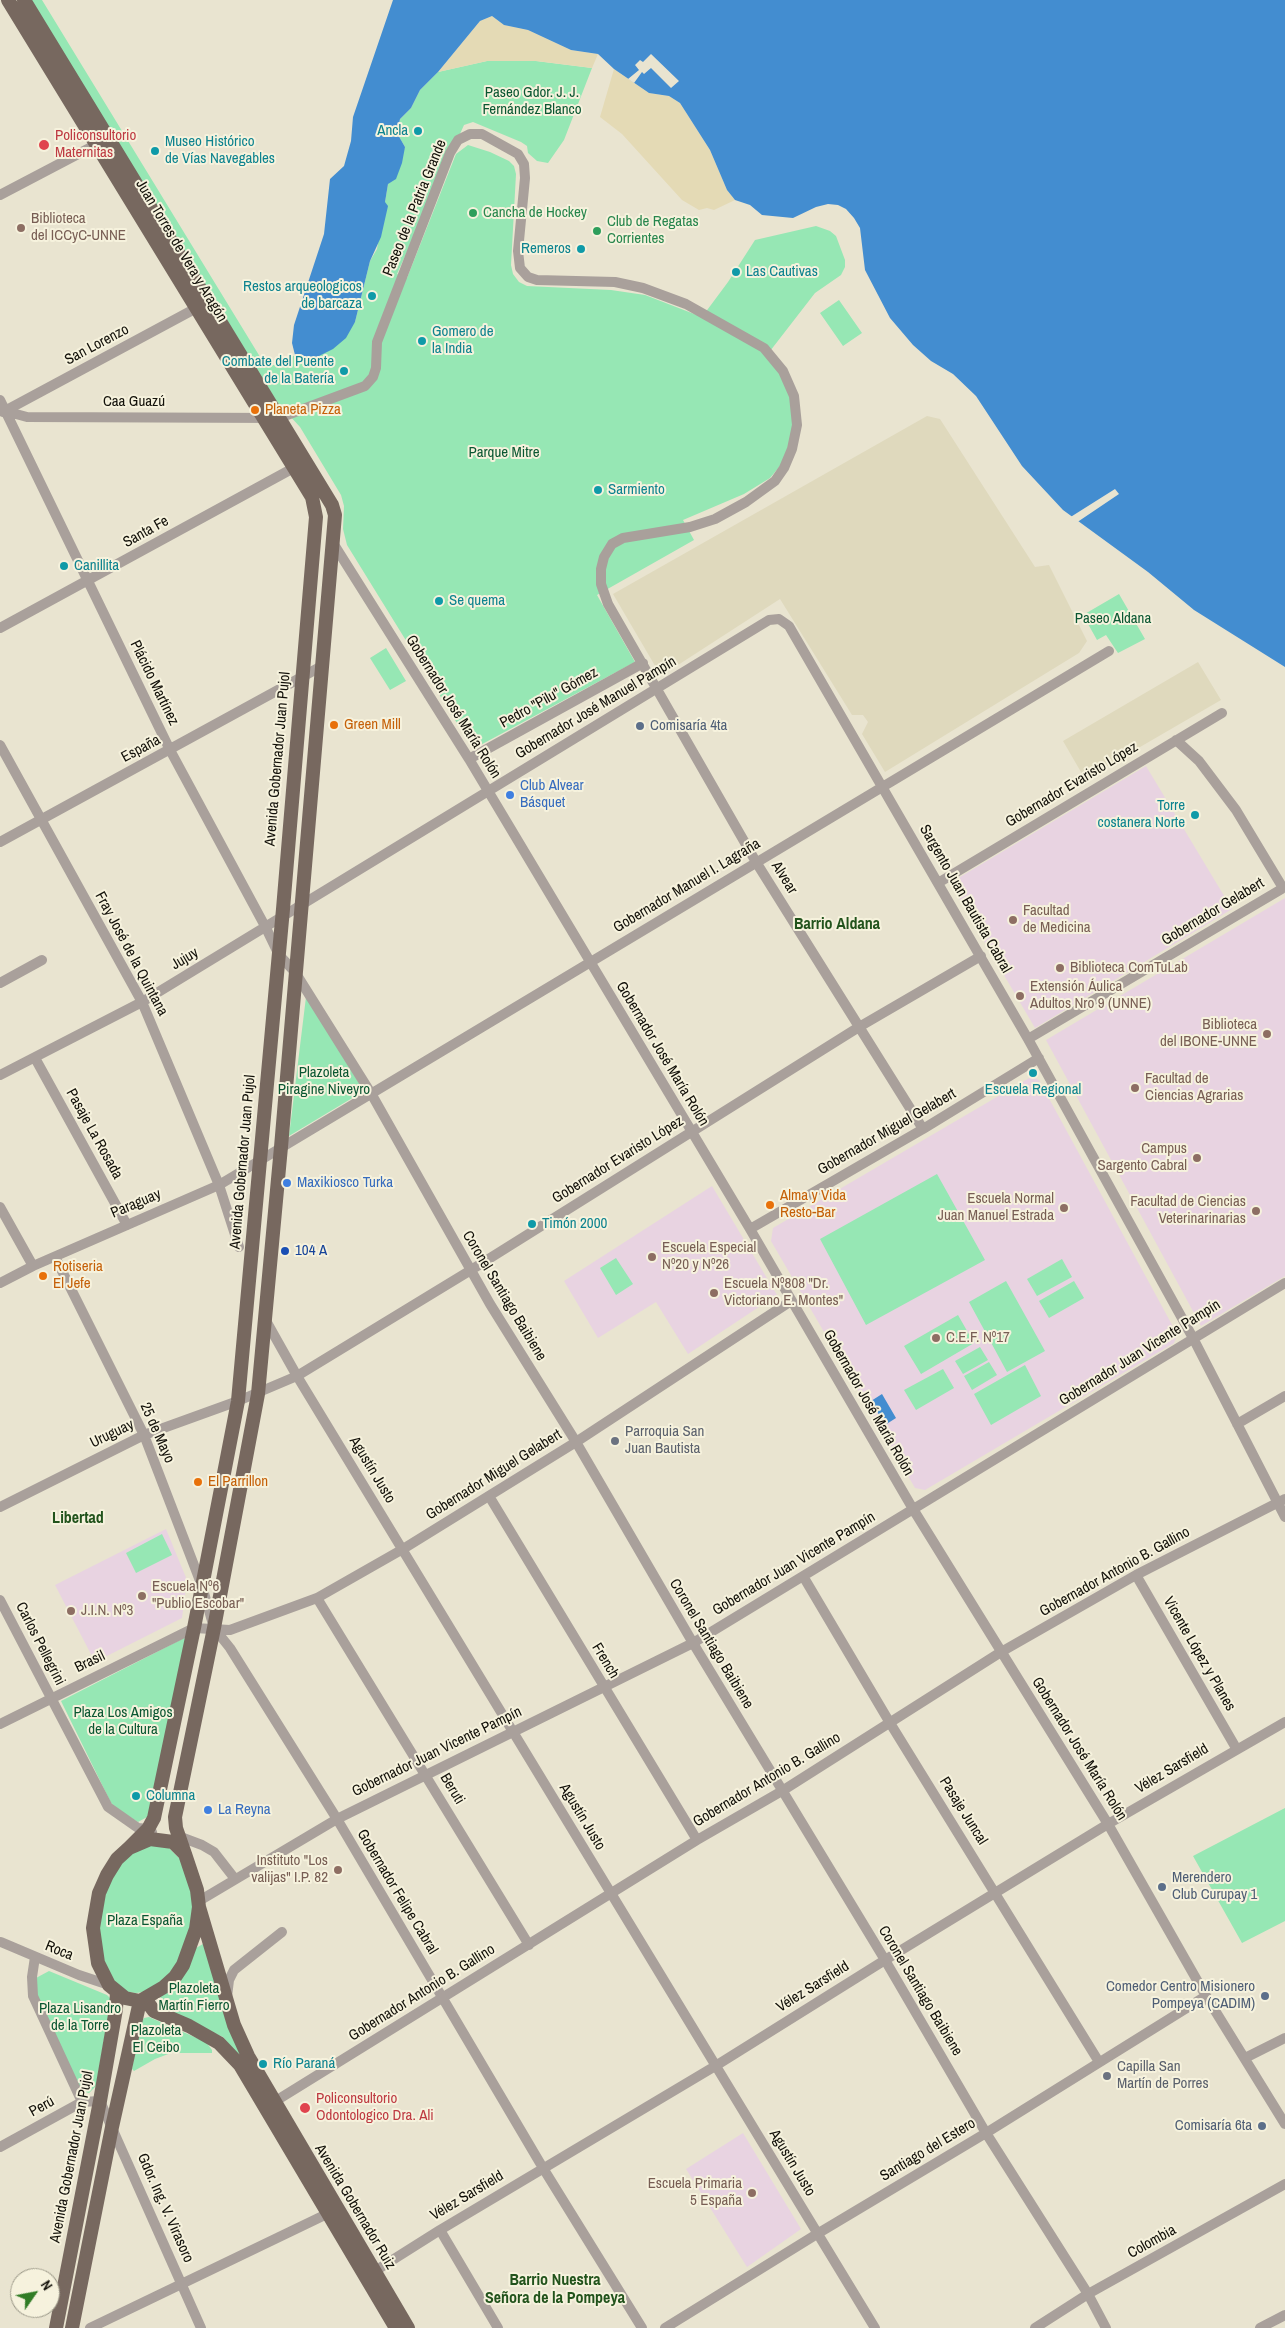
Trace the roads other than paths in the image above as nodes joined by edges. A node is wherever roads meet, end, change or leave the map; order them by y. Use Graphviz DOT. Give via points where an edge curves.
graph roads {
  1 [pos="8,0"];
  2 [pos="24,0"];
  3 [pos="103,142"];
  4 [pos="0,195"];
  5 [pos="202,305"];
  6 [pos="0,400"];
  7 [pos="3,412"];
  8 [pos="263,417"];
  9 [pos="279,418"];
  10 [pos="300,465"];
  11 [pos="333,542"];
  12 [pos="88,582"];
  13 [pos="779,619"];
  14 [pos="0,628"];
  15 [pos="1109,651"];
  16 [pos="643,663"];
  17 [pos="322,666"];
  18 [pos="302,677"];
  19 [pos="658,688"];
  20 [pos="1222,713"];
  21 [pos="1176,740"];
  22 [pos="0,745"];
  23 [pos="170,750"];
  24 [pos="469,759"];
  25 [pos="882,786"];
  26 [pos="488,792"];
  27 [pos="41,820"];
  28 [pos="0,842"];
  29 [pos="756,862"];
  30 [pos="938,883"];
  31 [pos="1284,887"];
  32 [pos="302,904"];
  33 [pos="283,917"];
  34 [pos="266,928"];
  35 [pos="278,955"];
  36 [pos="981,956"];
  37 [pos="42,960"];
  38 [pos="590,963"];
  39 [pos="295,972"];
  40 [pos="0,983"];
  41 [pos="142,1002"];
  42 [pos="860,1028"];
  43 [pos="1028,1040"];
  44 [pos="35,1058"];
  45 [pos="1039,1058"];
  46 [pos="0,1075"];
  47 [pos="372,1095"];
  48 [pos="923,1129"];
  49 [pos="692,1132"];
  50 [pos="277,1149"];
  51 [pos="259,1159"];
  52 [pos="219,1185"];
  53 [pos="0,1207"];
  54 [pos="127,1225"];
  55 [pos="750,1229"];
  56 [pos="239,1247"];
  57 [pos="55,1257"];
  58 [pos="33,1266"];
  59 [pos="471,1270"];
  60 [pos="0,1283"];
  61 [pos="1285,1283"];
  62 [pos="791,1301"];
  63 [pos="265,1319"];
  64 [pos="1193,1338"];
  65 [pos="297,1376"];
  66 [pos="258,1394"];
  67 [pos="1285,1396"];
  68 [pos="238,1401"];
  69 [pos="1237,1424"];
  70 [pos="144,1435"];
  71 [pos="576,1442"];
  72 [pos="489,1496"];
  73 [pos="1281,1501"];
  74 [pos="0,1507"];
  75 [pos="913,1509"];
  76 [pos="1285,1517"];
  77 [pos="403,1549"];
  78 [pos="1136,1575"];
  79 [pos="803,1576"];
  80 [pos="202,1586"];
  81 [pos="316,1598"];
  82 [pos="0,1600"];
  83 [pos="194,1628"];
  84 [pos="214,1628"];
  85 [pos="692,1643"];
  86 [pos="1001,1652"];
  87 [pos="603,1687"];
  88 [pos="51,1698"];
  89 [pos="1285,1722"];
  90 [pos="890,1723"];
  91 [pos="0,1724"];
  92 [pos="512,1731"];
  93 [pos="1236,1748"];
  94 [pos="425,1774"];
  95 [pos="782,1791"];
  96 [pos="337,1819"];
  97 [pos="1108,1824"];
  98 [pos="148,1829"];
  99 [pos="178,1836"];
  100 [pos="161,1839"];
  101 [pos="697,1840"];
  102 [pos="130,1848"];
  103 [pos="186,1854"];
  104 [pos="234,1879"];
  105 [pos="996,1892"];
  106 [pos="611,1894"];
  107 [pos="199,1904"];
  108 [pos="282,1932"];
  109 [pos="0,1941"];
  110 [pos="529,1945"];
  111 [pos="35,1957"];
  112 [pos="885,1960"];
  113 [pos="113,1989"];
  114 [pos="1206,1996"];
  115 [pos="442,1998"];
  116 [pos="143,2000"];
  117 [pos="227,2001"];
  118 [pos="1285,2038"];
  119 [pos="1245,2058"];
  120 [pos="1099,2062"];
  121 [pos="717,2065"];
  122 [pos="100,2101"];
  123 [pos="82,2102"];
  124 [pos="274,2102"];
  125 [pos="1285,2124"];
  126 [pos="112,2127"];
  127 [pos="986,2133"];
  128 [pos="0,2147"];
  129 [pos="543,2168"];
  130 [pos="1285,2184"];
  131 [pos="329,2213"];
  132 [pos="440,2230"];
  133 [pos="817,2234"];
  134 [pos="375,2271"];
  135 [pos="182,2284"];
  136 [pos="375,2290"];
  137 [pos="1088,2294"];
  138 [pos="1285,2315"];
  139 [pos="56,2328"];
  140 [pos="72,2328"];
  141 [pos="90,2328"];
  142 [pos="201,2328"];
  143 [pos="396,2328"];
  144 [pos="408,2328"];
  145 [pos="498,2328"];
  146 [pos="642,2328"];
  147 [pos="665,2328"];
  148 [pos="875,2328"];
  149 [pos="1035,2328"];
  150 [pos="1106,2328"];
  151 [pos="1260,2328"];
  1 -- 3 [label="main road, Juan Torres de Vera y Aragón"];
  2 -- 3 [label="main road, Juan Torres de Vera y Aragón"];
  3 -- 4 [label="street"];
  3 -- 5 [label="main road, Juan Torres de Vera y Aragón"];
  5 -- 7 [label="street, San Lorenzo"];
  5 -- 8 [label="main road, Juan Torres de Vera y Aragón"];
  5 -- 9 [label="main road, Juan Torres de Vera y Aragón"];
  6 -- 7 [label="street, Plácido Martínez"];
  7 -- 8 [label="street, Caa Guazú" via="27,417"];
  7 -- 12 [label="street, Plácido Martínez"];
  8 -- 9 [label="street, Paseo de la Patria Grande"];
  8 -- 10 [label="main road, Juan Torres de Vera y Aragón"];
  9 -- 10 [label="main road, Juan Torres de Vera y Aragón"];
  9 -- 16 [label="street, Paseo de la Patria Grande" via="365,386 372,377 376,368 377,342 450,153 458,140 470,134 482,134 518,154 524,164 525,178 518,251 520,268 528,277 615,282 643,288 686,304 764,348 783,370 794,396 797,425 792,449 775,482 715,519 690,527 624,538 612,544 604,557 601,584 608,604"];
  10 -- 11 [label="main road" via="332,505 335,516"];
  10 -- 12 [label="street, Santa Fe"];
  10 -- 18 [label="main road, Avenida Gobernador Juan Pujol" via="316,517"];
  11 -- 17 [label="main road"];
  11 -- 24 [label="street, Gobernador José María Rolón"];
  12 -- 14 [label="street, Santa Fe"];
  12 -- 23 [label="street, Plácido Martínez"];
  13 -- 19 [label="street, Gobernador José Manuel Pampín" via="769,620"];
  13 -- 25 [label="street, Sargento Juan Bautista Cabral" via="789,626"];
  15 -- 25 [label="street, Gobernador Manuel I. Lagraña"];
  16 -- 19 [label="street, Alvear"];
  16 -- 24 [label="street, Pedro \"Pilu\" Gómez"];
  17 -- 18 [label="street, España"];
  17 -- 32 [label="main road"];
  18 -- 23 [label="street, España"];
  18 -- 33 [label="main road, Avenida Gobernador Juan Pujol"];
  19 -- 26 [label="street, Gobernador José Manuel Pampín"];
  19 -- 29 [label="street, Alvear"];
  20 -- 21 [label="street, Gobernador Evaristo López"];
  21 -- 30 [label="street, Gobernador Evaristo López"];
  21 -- 31 [label="street" via="1199,761 1236,810"];
  22 -- 27 [label="street, Fray José de la Quintana"];
  23 -- 27 [label="street, España"];
  23 -- 34 [label="street, Plácido Martínez"];
  24 -- 26 [label="street, Gobernador José María Rolón"];
  25 -- 29 [label="street, Gobernador Manuel I. Lagraña"];
  25 -- 30 [label="street, Sargento Juan Bautista Cabral"];
  26 -- 32 [label="street, Gobernador José Manuel Pampín"];
  26 -- 38 [label="street, Gobernador José María Rolón"];
  27 -- 28 [label="street, España"];
  27 -- 41 [label="street, Fray José de la Quintana"];
  29 -- 38 [label="street, Gobernador Manuel I. Lagraña"];
  29 -- 42 [label="street, Alvear"];
  30 -- 36 [label="street, Sargento Juan Bautista Cabral"];
  31 -- 43 [label="street, Gobernador Gelabert"];
  32 -- 33 [label="street, Jujuy"];
  32 -- 39 [label="main road"];
  33 -- 34 [label="street, Jujuy"];
  33 -- 35 [label="main road, Avenida Gobernador Juan Pujol"];
  34 -- 35 [label="street, Plácido Martínez"];
  34 -- 41 [label="street, Jujuy"];
  35 -- 39 [label="street, Plácido Martínez"];
  35 -- 51 [label="main road, Avenida Gobernador Juan Pujol"];
  36 -- 42 [label="street, Gobernador Evaristo López"];
  36 -- 43 [label="street, Sargento Juan Bautista Cabral"];
  37 -- 40 [label="street"];
  38 -- 47 [label="street, Gobernador Manuel I. Lagraña"];
  38 -- 49 [label="street, Gobernador José María Rolón"];
  39 -- 47 [label="street, Coronel Santiago Baibiene"];
  39 -- 50 [label="main road"];
  41 -- 44 [label="street, Jujuy"];
  41 -- 52 [label="street, Fray José de la Quintana"];
  42 -- 48 [label="street, Alvear"];
  42 -- 49 [label="street, Gobernador Evaristo López"];
  43 -- 45 [label="street, Sargento Juan Bautista Cabral"];
  44 -- 46 [label="street, Jujuy"];
  44 -- 54 [label="street, Pasaje La Rosada"];
  45 -- 48 [label="street, Gobernador Miguel Gelabert"];
  45 -- 64 [label="street, Sargento Juan Bautista Cabral"];
  47 -- 50 [label="street, Gobernador Manuel I. Lagraña"];
  47 -- 59 [label="street, Coronel Santiago Baibiene"];
  48 -- 55 [label="street, Gobernador Miguel Gelabert"];
  49 -- 55 [label="street, Gobernador José María Rolón"];
  49 -- 59 [label="street, Gobernador Evaristo López"];
  50 -- 51 [label="street, Paraguay"];
  50 -- 63 [label="main road"];
  51 -- 52 [label="street, Paraguay"];
  51 -- 68 [label="main road, Avenida Gobernador Juan Pujol"];
  52 -- 54 [label="street, Paraguay"];
  52 -- 56 [label="street, Fray José de la Quintana"];
  53 -- 58 [label="street"];
  54 -- 57 [label="street, Paraguay"];
  55 -- 62 [label="street, Gobernador José María Rolón"];
  57 -- 58 [label="street, Paraguay"];
  57 -- 70 [label="street, 25 de Mayo"];
  58 -- 60 [label="street, Paraguay"];
  59 -- 65 [label="street, Gobernador Evaristo López"];
  59 -- 71 [label="street, Coronel Santiago Baibiene"];
  61 -- 64 [label="street, Gobernador Juan Vicente Pampín"];
  62 -- 71 [label="street, Gobernador Miguel Gelabert"];
  62 -- 75 [label="street, Gobernador José María Rolón"];
  63 -- 65 [label="street, Agustín Justo"];
  63 -- 66 [label="main road"];
  64 -- 69 [label="street, Sargento Juan Bautista Cabral"];
  64 -- 75 [label="street, Gobernador Juan Vicente Pampín"];
  65 -- 66 [label="street, Uruguay"];
  65 -- 77 [label="street, Agustín Justo"];
  66 -- 68 [label="street, Uruguay"];
  66 -- 84 [label="main road"];
  67 -- 69 [label="street"];
  68 -- 70 [label="street, Uruguay"];
  68 -- 80 [label="main road, Avenida Gobernador Juan Pujol"];
  69 -- 73 [label="street, Sargento Juan Bautista Cabral"];
  70 -- 74 [label="street, Uruguay"];
  70 -- 80 [label="street, 25 de Mayo"];
  71 -- 72 [label="street, Gobernador Miguel Gelabert"];
  71 -- 85 [label="street, Coronel Santiago Baibiene"];
  72 -- 77 [label="street, Gobernador Miguel Gelabert"];
  72 -- 87 [label="street, French"];
  73 -- 76 [label="street, Sargento Juan Bautista Cabral"];
  73 -- 78 [label="street, Gobernador Antonio B. Gallino"];
  75 -- 79 [label="street, Gobernador Juan Vicente Pampín"];
  75 -- 86 [label="street, Gobernador José María Rolón"];
  77 -- 81 [label="street, Gobernador Miguel Gelabert"];
  77 -- 92 [label="street, Agustín Justo"];
  78 -- 86 [label="street, Gobernador Antonio B. Gallino"];
  78 -- 93 [label="street, Vicente López y Planes"];
  79 -- 85 [label="street, Gobernador Juan Vicente Pampín"];
  79 -- 90 [label="street, Pasaje Juncal"];
  80 -- 83 [label="main road, Avenida Gobernador Juan Pujol"];
  80 -- 84 [label="street, 25 de Mayo"];
  81 -- 84 [label="street, Gobernador Miguel Gelabert" via="230,1630"];
  81 -- 94 [label="street, Beruti"];
  82 -- 88 [label="street, Carlos Pellegrini"];
  83 -- 84 [label="street, Gobernador Miguel Gelabert"];
  83 -- 88 [label="street, Brasil"];
  83 -- 98 [label="main road, Avenida Gobernador Juan Pujol" via="157,1808"];
  84 -- 96 [label="street, Gobernador Felipe Cabral" via="230,1648"];
  84 -- 99 [label="main road" via="175,1817"];
  85 -- 87 [label="street, Gobernador Juan Vicente Pampín"];
  85 -- 95 [label="street, Coronel Santiago Baibiene"];
  86 -- 90 [label="street, Gobernador Antonio B. Gallino"];
  86 -- 97 [label="street, Gobernador José María Rolón"];
  87 -- 92 [label="street, Gobernador Juan Vicente Pampín"];
  87 -- 101 [label="street, French"];
  88 -- 91 [label="street, Brasil"];
  88 -- 98 [label="street, Carlos Pellegrini" via="108,1807 138,1828"];
  89 -- 93 [label="street, Vélez Sarsfield"];
  90 -- 95 [label="street, Gobernador Antonio B. Gallino"];
  90 -- 105 [label="street, Pasaje Juncal"];
  92 -- 94 [label="street, Gobernador Juan Vicente Pampín"];
  92 -- 106 [label="street, Agustín Justo"];
  93 -- 97 [label="street, Vélez Sarsfield"];
  94 -- 96 [label="street, Gobernador Juan Vicente Pampín"];
  94 -- 110 [label="street, Beruti"];
  95 -- 101 [label="street, Gobernador Antonio B. Gallino"];
  95 -- 112 [label="street, Coronel Santiago Baibiene"];
  96 -- 104 [label="street, Gobernador Juan Vicente Pampín"];
  96 -- 115 [label="street, Gobernador Felipe Cabral"];
  97 -- 105 [label="street, Vélez Sarsfield"];
  97 -- 114 [label="street, Gobernador José María Rolón"];
  98 -- 100 [label="street, Carlos Pellegrini"];
  98 -- 102 [label="main road, Avenida Gobernador Juan Pujol"];
  99 -- 103 [label="main road"];
  99 -- 104 [label="street" via="214,1852"];
  100 -- 102 [label="main road" via="142,1841"];
  100 -- 103 [label="main road" via="173,1842"];
  101 -- 106 [label="street, Gobernador Antonio B. Gallino"];
  102 -- 113 [label="main road" via="117,1859 107,1875 94,1910 98,1963"];
  103 -- 107 [label="main road"];
  104 -- 107 [label="street, Gobernador Juan Vicente Pampín"];
  105 -- 112 [label="street, Vélez Sarsfield"];
  105 -- 120 [label="street, Pasaje Juncal"];
  106 -- 110 [label="street, Gobernador Antonio B. Gallino"];
  106 -- 121 [label="street, Agustín Justo"];
  107 -- 116 [label="main road" via="196,1929 183,1965 175,1978"];
  107 -- 117 [label="main road, Avenida Gobernador Ruiz"];
  108 -- 117 [label="street" via="234,1970 229,1980"];
  109 -- 111 [label="street, Roca"];
  110 -- 115 [label="street, Gobernador Antonio B. Gallino"];
  111 -- 113 [label="street, Roca"];
  111 -- 123 [label="street" via="33,1996"];
  112 -- 121 [label="street, Vélez Sarsfield"];
  112 -- 127 [label="street, Coronel Santiago Baibiene"];
  113 -- 116 [label="main road" via="125,1998"];
  113 -- 122 [label="main road, Avenida Gobernador Juan Pujol" via="116,2009"];
  114 -- 119 [label="street, Gobernador José María Rolón"];
  114 -- 120 [label="street, Santiago del Estero"];
  115 -- 124 [label="street, Gobernador Antonio B. Gallino"];
  115 -- 129 [label="street, Gobernador Felipe Cabral"];
  116 -- 126 [label="main road"];
  116 -- 131 [label="main road, Avenida Gobernador Ruiz" via="154,2011 207,2036 229,2051"];
  117 -- 124 [label="main road, Avenida Gobernador Ruiz" via="248,2056"];
  118 -- 119 [label="street"];
  119 -- 125 [label="street, Gobernador José María Rolón"];
  120 -- 127 [label="street, Santiago del Estero"];
  121 -- 129 [label="street, Vélez Sarsfield"];
  121 -- 133 [label="street, Agustín Justo"];
  122 -- 123 [label="street, Perú"];
  122 -- 126 [label="street, Gdor. Ing. V. Virasoro"];
  122 -- 139 [label="main road, Avenida Gobernador Juan Pujol"];
  123 -- 128 [label="street, Perú"];
  124 -- 134 [label="main road, Avenida Gobernador Ruiz"];
  126 -- 135 [label="street, Gdor. Ing. V. Virasoro"];
  126 -- 140 [label="main road"];
  127 -- 133 [label="street, Santiago del Estero"];
  127 -- 137 [label="street, Coronel Santiago Baibiene"];
  129 -- 132 [label="street, Vélez Sarsfield"];
  129 -- 146 [label="street, Gobernador Felipe Cabral"];
  130 -- 137 [label="street, Colombia"];
  131 -- 135 [label="street"];
  131 -- 136 [label="main road, Avenida Gobernador Ruiz"];
  132 -- 134 [label="street, Vélez Sarsfield"];
  132 -- 145 [label="street"];
  133 -- 147 [label="street, Santiago del Estero"];
  133 -- 148 [label="street, Agustín Justo"];
  134 -- 136 [label="street"];
  134 -- 144 [label="main road, Avenida Gobernador Ruiz"];
  135 -- 141 [label="street"];
  135 -- 142 [label="street, Gdor. Ing. V. Virasoro"];
  136 -- 143 [label="main road, Avenida Gobernador Ruiz"];
  137 -- 149 [label="street, Colombia"];
  137 -- 150 [label="street, Coronel Santiago Baibiene"];
  138 -- 151 [label="street"];
}
